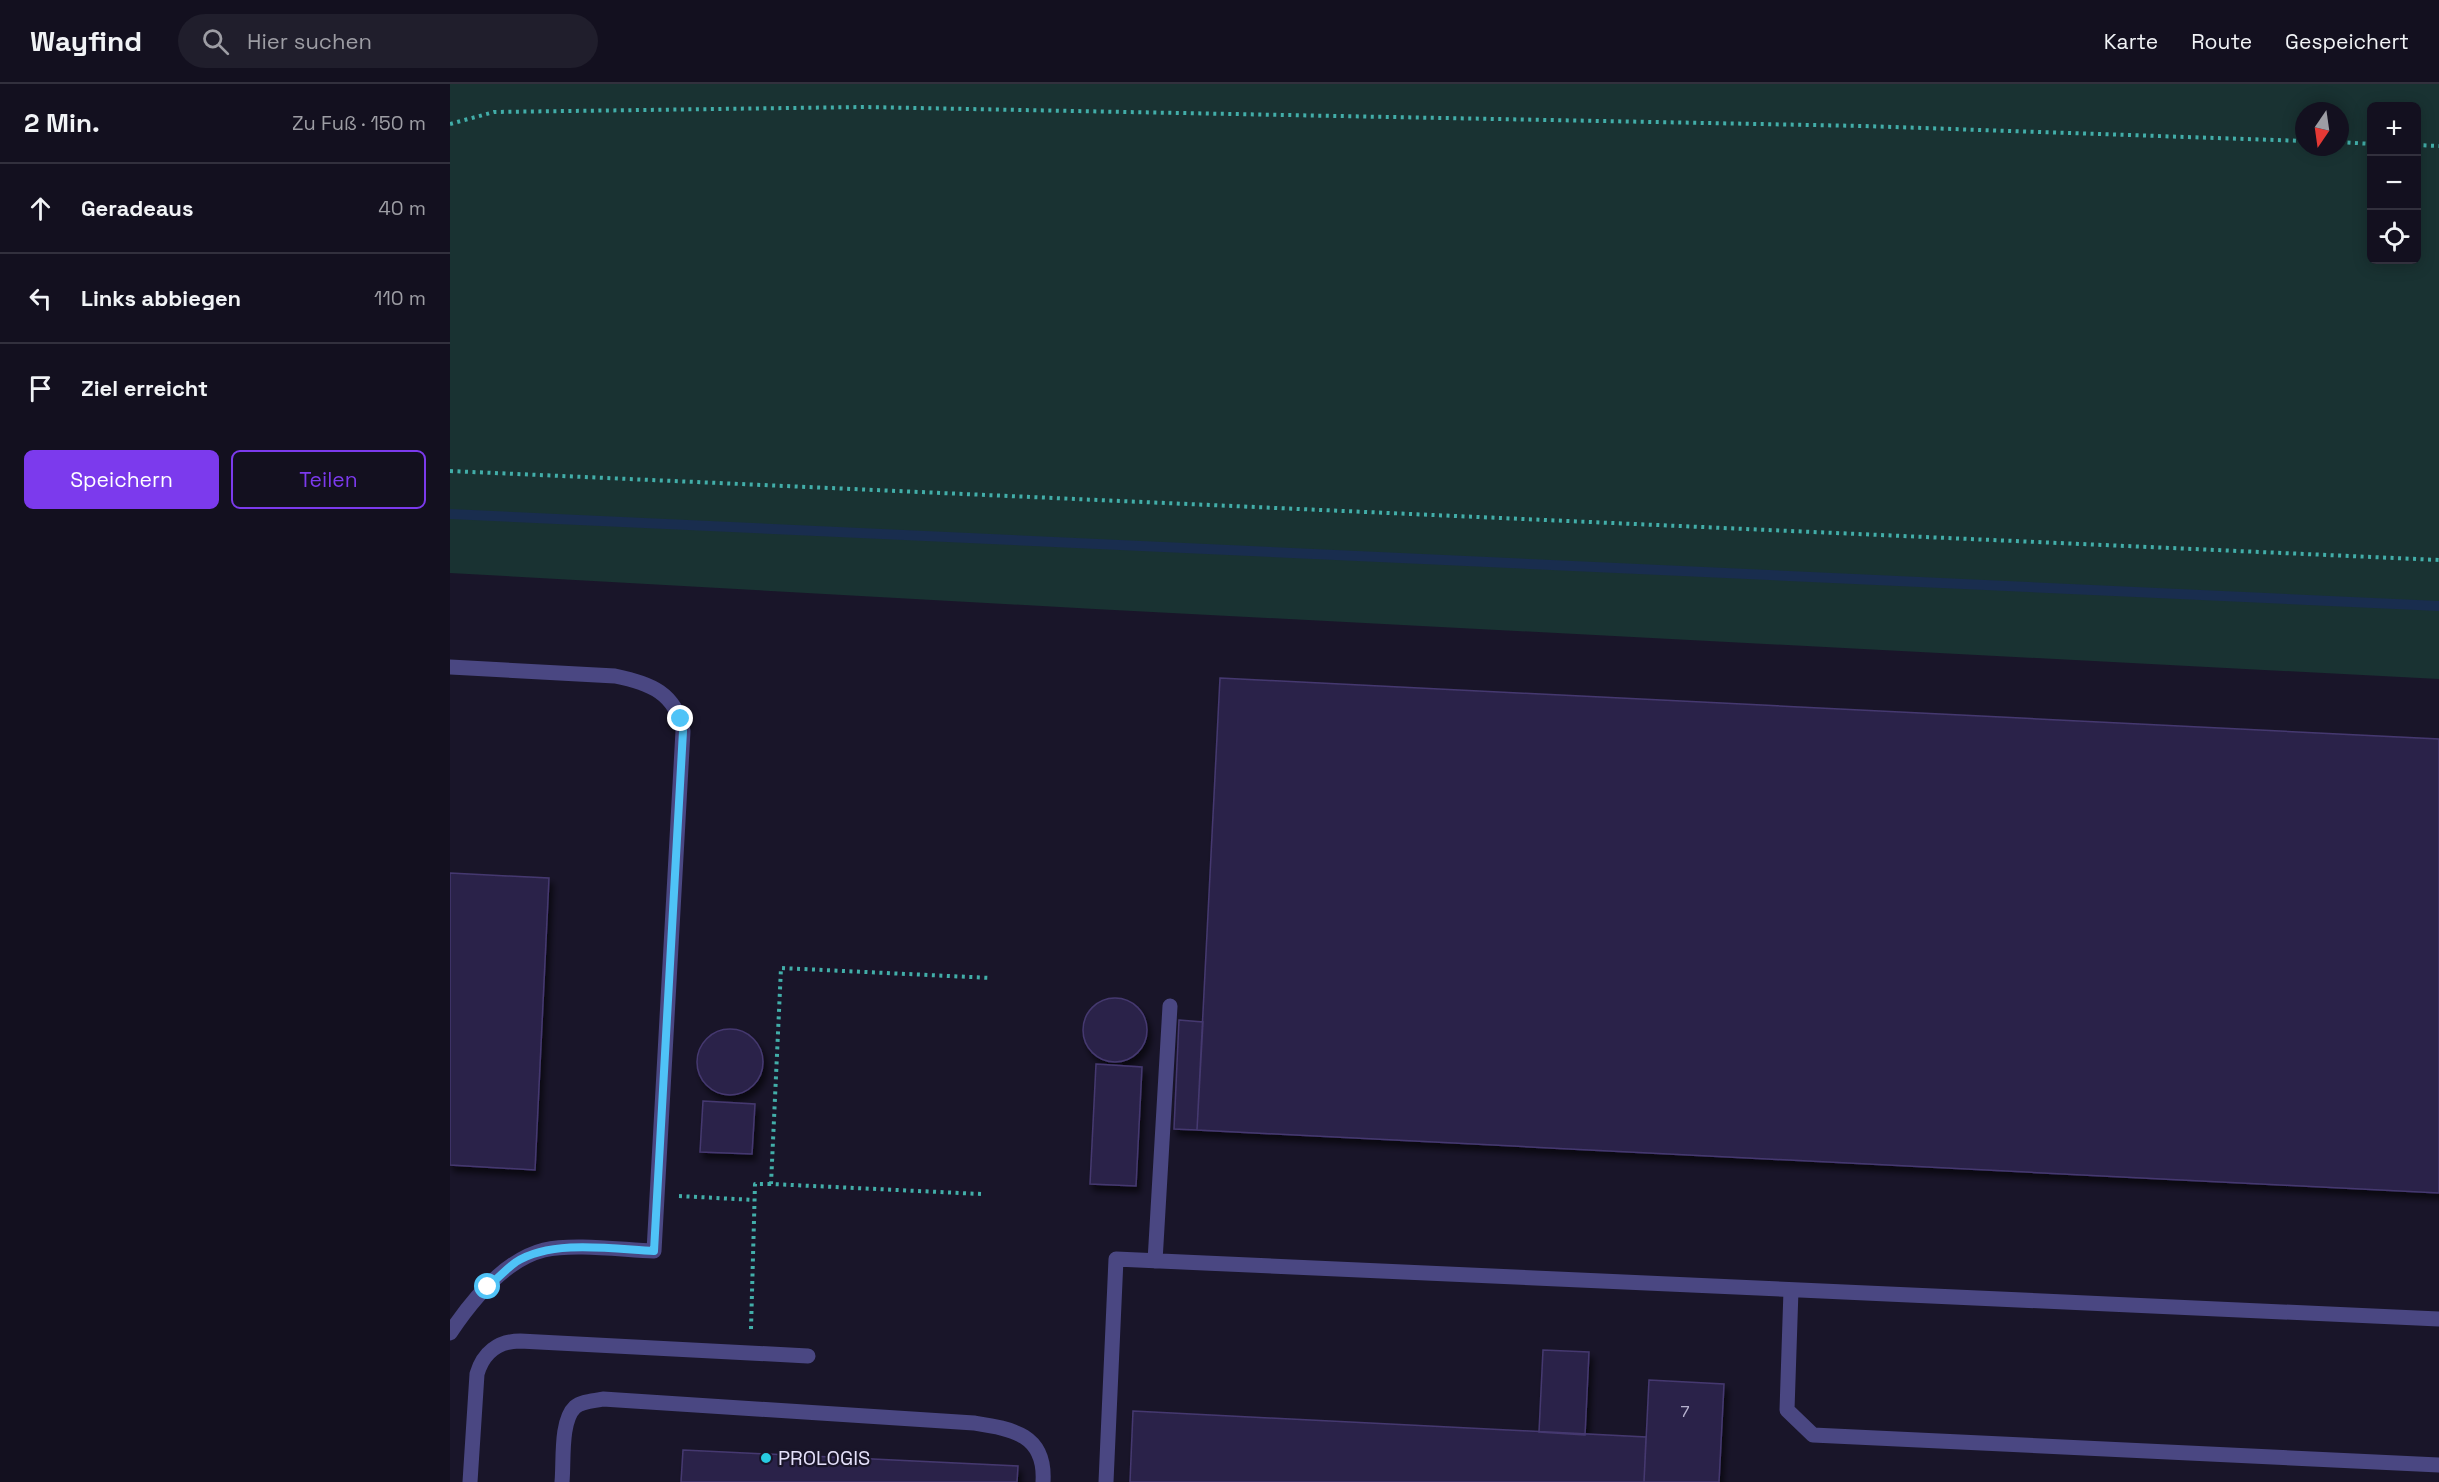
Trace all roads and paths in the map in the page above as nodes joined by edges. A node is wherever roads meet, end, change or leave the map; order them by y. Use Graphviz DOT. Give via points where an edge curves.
graph roads {
  1 [pos="450,124"];
  2 [pos="2295,141"];
  3 [pos="2349,143"];
  4 [pos="2367,144"];
  5 [pos="2421,145"];
  6 [pos="2439,146"];
  7 [pos="450,471"];
  8 [pos="2439,560"];
  9 [pos="450,668"];
  10 [pos="991,978"];
  11 [pos="1170,1005"];
  12 [pos="771,1185"];
  13 [pos="981,1194"];
  14 [pos="657,1195"];
  15 [pos="754,1200"];
  16 [pos="1155,1261"];
  17 [pos="1791,1290"];
  18 [pos="2439,1319"];
  19 [pos="450,1334"];
  20 [pos="751,1353"];
  21 [pos="808,1356"];
  22 [pos="2439,1466"];
  23 [pos="470,1482"];
  24 [pos="562,1482"];
  25 [pos="1043,1482"];
  26 [pos="1106,1482"];
  1 -- 2 [label="path" via="494,112 864,107 1864,126"];
  3 -- 4 [label="path"];
  5 -- 6 [label="path"];
  7 -- 8 [label="path"];
  9 -- 14 [label="lane" via="632,679 661,692 678,711 683,731"];
  10 -- 12 [label="path" via="781,968"];
  11 -- 16 [label="lane"];
  12 -- 13 [label="path"];
  12 -- 15 [label="path" via="755,1184"];
  14 -- 15 [label="path"];
  14 -- 19 [label="lane" via="654,1251 544,1250 516,1262 488,1287"];
  15 -- 20 [label="path"];
  16 -- 17 [label="lane"];
  16 -- 26 [label="lane" via="1116,1259"];
  17 -- 18 [label="lane"];
  17 -- 22 [label="lane" via="1786,1410 1813,1435"];
  20 -- 21 [label="lane"];
  20 -- 23 [label="lane" via="520,1341 501,1344 483,1359 477,1374"];
  24 -- 25 [label="lane" via="566,1424 575,1407 603,1400 1007,1428 1024,1434 1034,1445 1042,1459"];
}
